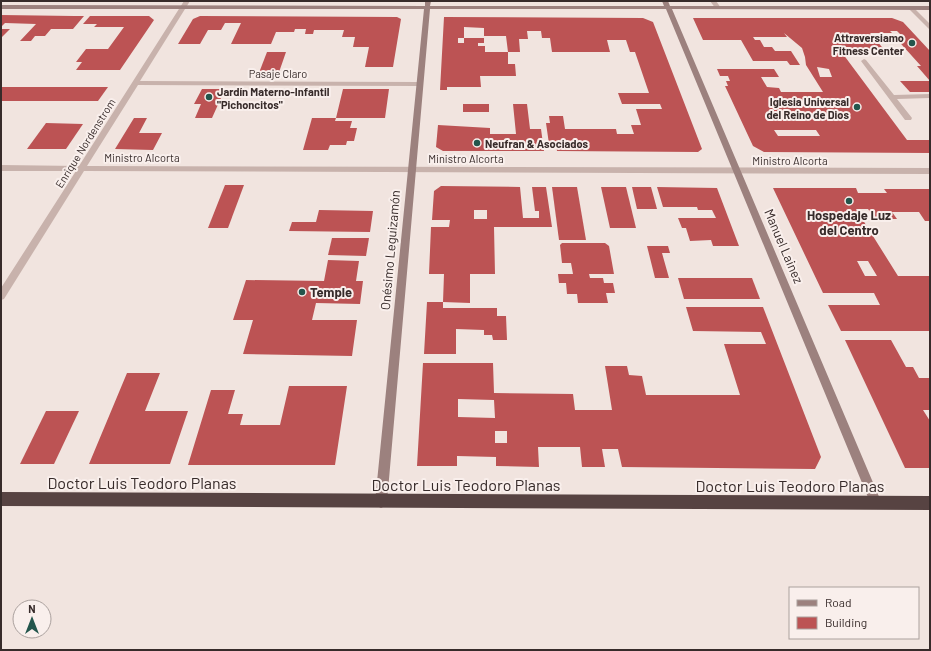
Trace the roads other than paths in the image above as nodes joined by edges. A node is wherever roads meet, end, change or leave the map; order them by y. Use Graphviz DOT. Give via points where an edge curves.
graph roads {
  1 [pos="665,1"];
  2 [pos="714,1"];
  3 [pos="185,4"];
  4 [pos="428,4"];
  5 [pos="1,7"];
  6 [pos="668,8"];
  7 [pos="718,8"];
  8 [pos="911,8"];
  9 [pos="930,8"];
  10 [pos="930,28"];
  11 [pos="864,61"];
  12 [pos="135,83"];
  13 [pos="420,84"];
  14 [pos="930,96"];
  15 [pos="892,97"];
  16 [pos="908,118"];
  17 [pos="1,168"];
  18 [pos="82,168"];
  19 [pos="412,169"];
  20 [pos="736,170"];
  21 [pos="930,171"];
  22 [pos="1,296"];
  23 [pos="1,499"];
  24 [pos="381,502"];
  25 [pos="876,503"];
  26 [pos="930,503"];
  1 -- 6 [label="street, Manuel Lainez"];
  2 -- 7 [label="street"];
  3 -- 4 [label="street"];
  3 -- 5 [label="street"];
  3 -- 12 [label="street, Enrique Nordenstrom"];
  4 -- 6 [label="street"];
  4 -- 13 [label="street, Onésimo Leguizamón"];
  6 -- 7 [label="street"];
  6 -- 20 [label="street, Manuel Lainez"];
  7 -- 8 [label="street"];
  8 -- 9 [label="street"];
  8 -- 10 [label="street"];
  11 -- 15 [label="street"];
  12 -- 13 [label="street, Pasaje Claro"];
  12 -- 18 [label="street, Enrique Nordenstrom"];
  13 -- 19 [label="street, Onésimo Leguizamón"];
  14 -- 15 [label="street"];
  15 -- 16 [label="street"];
  17 -- 18 [label="street, Ministro Alcorta"];
  18 -- 19 [label="street, Ministro Alcorta"];
  18 -- 22 [label="street, Enrique Nordenstrom"];
  19 -- 20 [label="street, Ministro Alcorta"];
  19 -- 24 [label="street, Onésimo Leguizamón"];
  20 -- 21 [label="street, Ministro Alcorta"];
  20 -- 25 [label="street, Manuel Lainez"];
  23 -- 24 [label="highway, Doctor Luis Teodoro Planas"];
  24 -- 25 [label="highway, Doctor Luis Teodoro Planas"];
  25 -- 26 [label="highway, Doctor Luis Teodoro Planas"];
}
